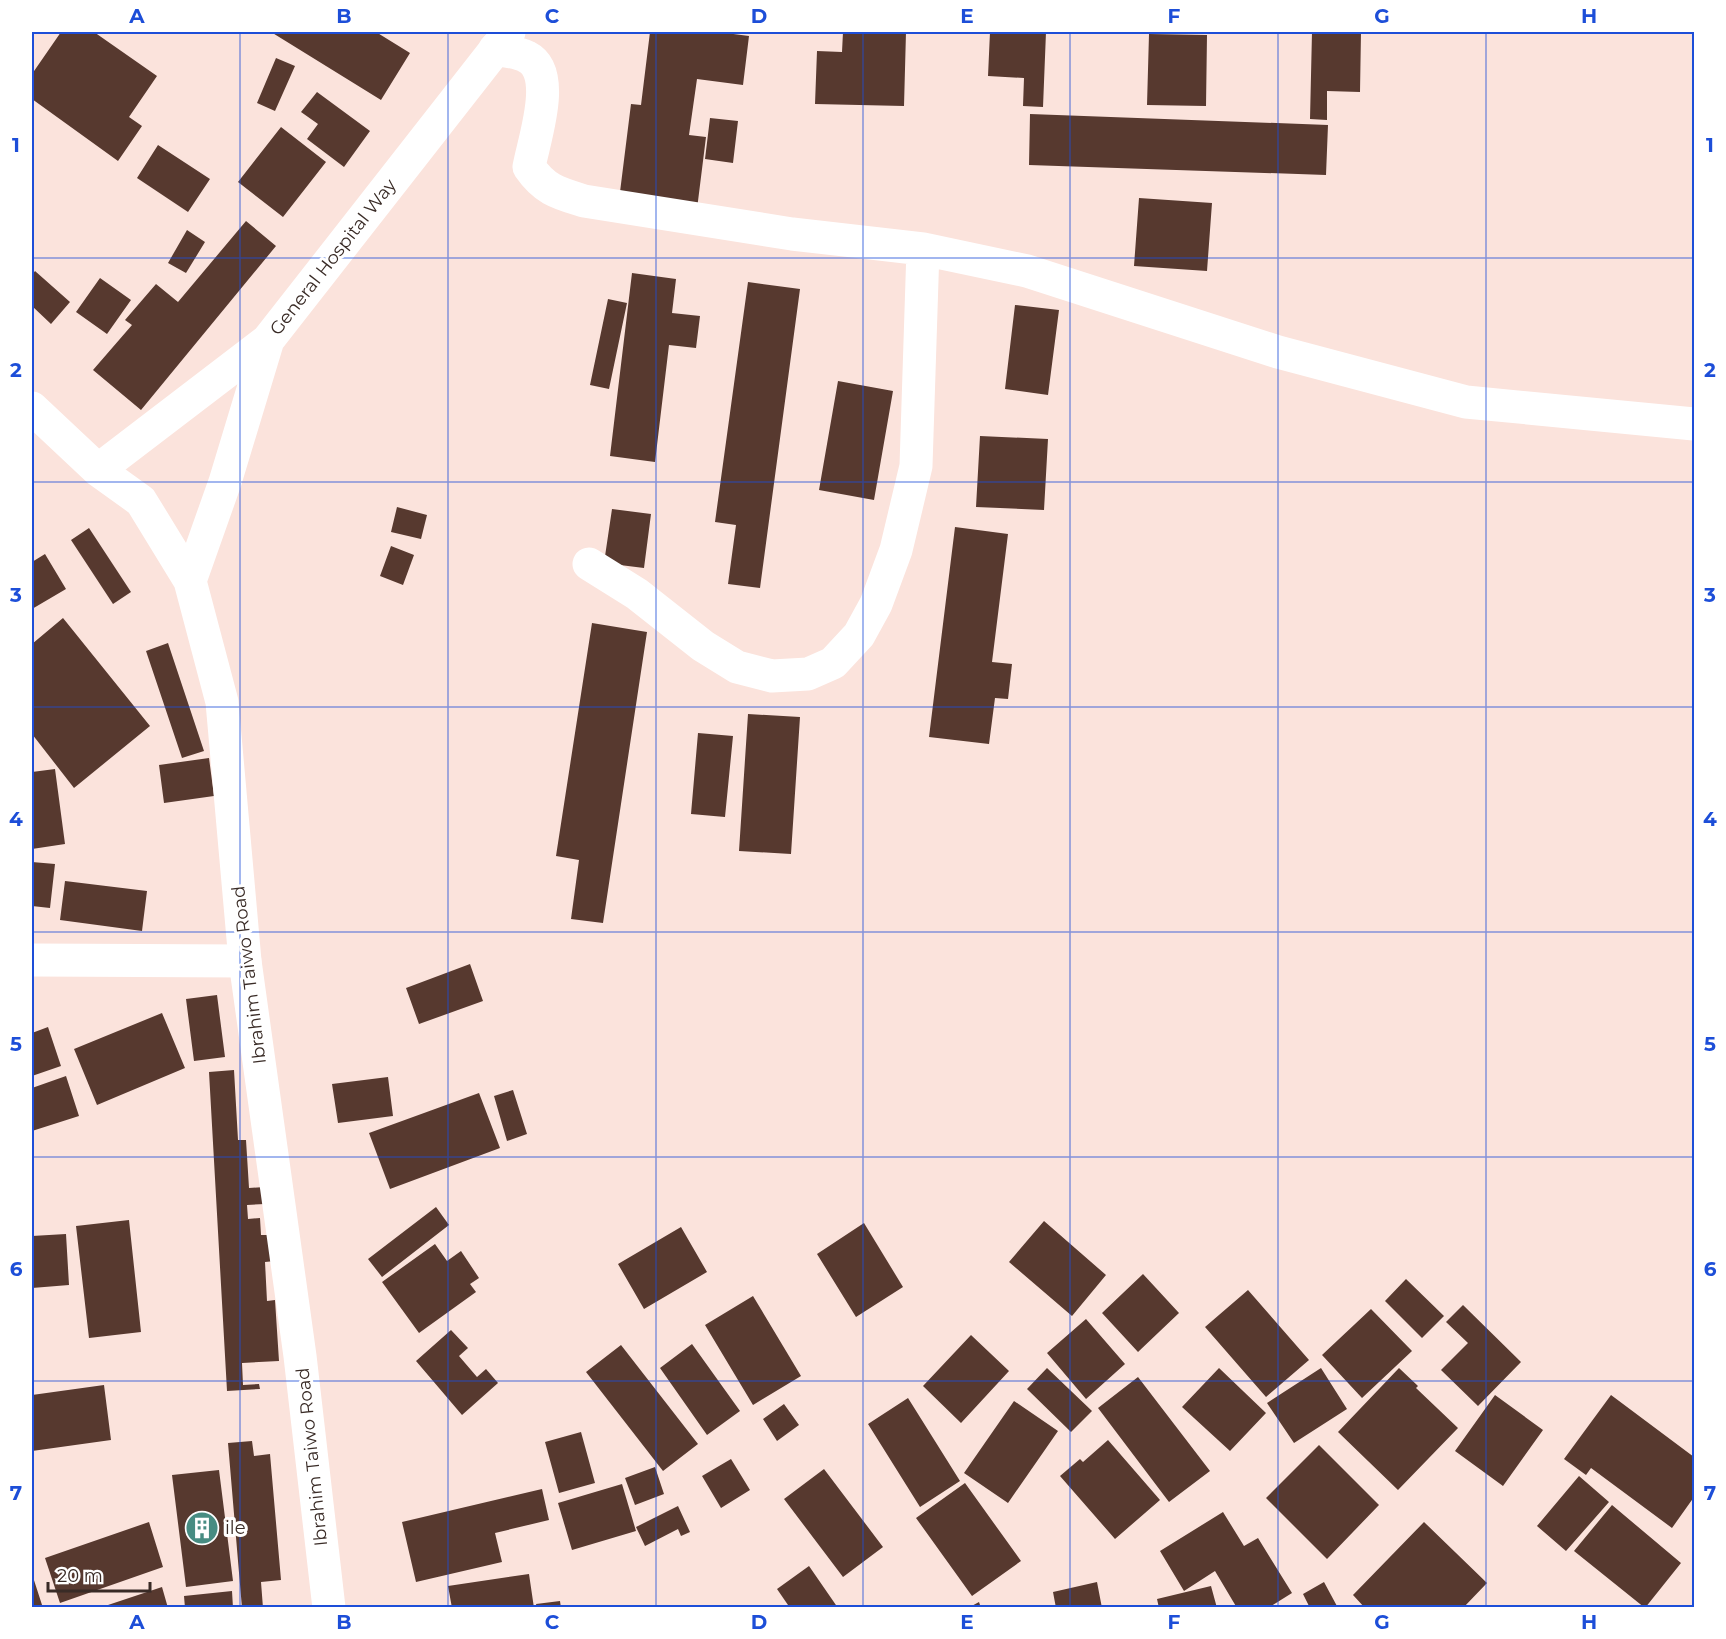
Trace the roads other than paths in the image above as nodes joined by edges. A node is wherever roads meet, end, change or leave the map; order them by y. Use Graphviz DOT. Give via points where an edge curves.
graph roads {
  1 [pos="502,40"];
  2 [pos="923,249"];
  3 [pos="268,340"];
  4 [pos="32,408"];
  5 [pos="1695,424"];
  6 [pos="98,470"];
  7 [pos="589,564"];
  8 [pos="190,581"];
  9 [pos="32,960"];
  10 [pos="245,961"];
  11 [pos="328,1608"];
  1 -- 2 [label="street" via="542,71 544,89 529,167 540,183 559,193 584,201 792,234"];
  1 -- 3 [label="street, General Hospital Way"];
  2 -- 5 [label="street" via="1027,272 1278,352 1466,402"];
  2 -- 7 [label="street" via="916,466 896,550 876,604 859,635 833,663 808,674 772,676 737,667"];
  3 -- 6 [label="street"];
  3 -- 8 [label="street, General Hospital Way"];
  4 -- 6 [label="street, Ibrahim Taiwo Road"];
  6 -- 8 [label="street, Ibrahim Taiwo Road" via="141,501"];
  8 -- 10 [label="street, Ibrahim Taiwo Road" via="222,702"];
  9 -- 10 [label="street"];
  10 -- 11 [label="street, Ibrahim Taiwo Road" via="300,1356"];
}
